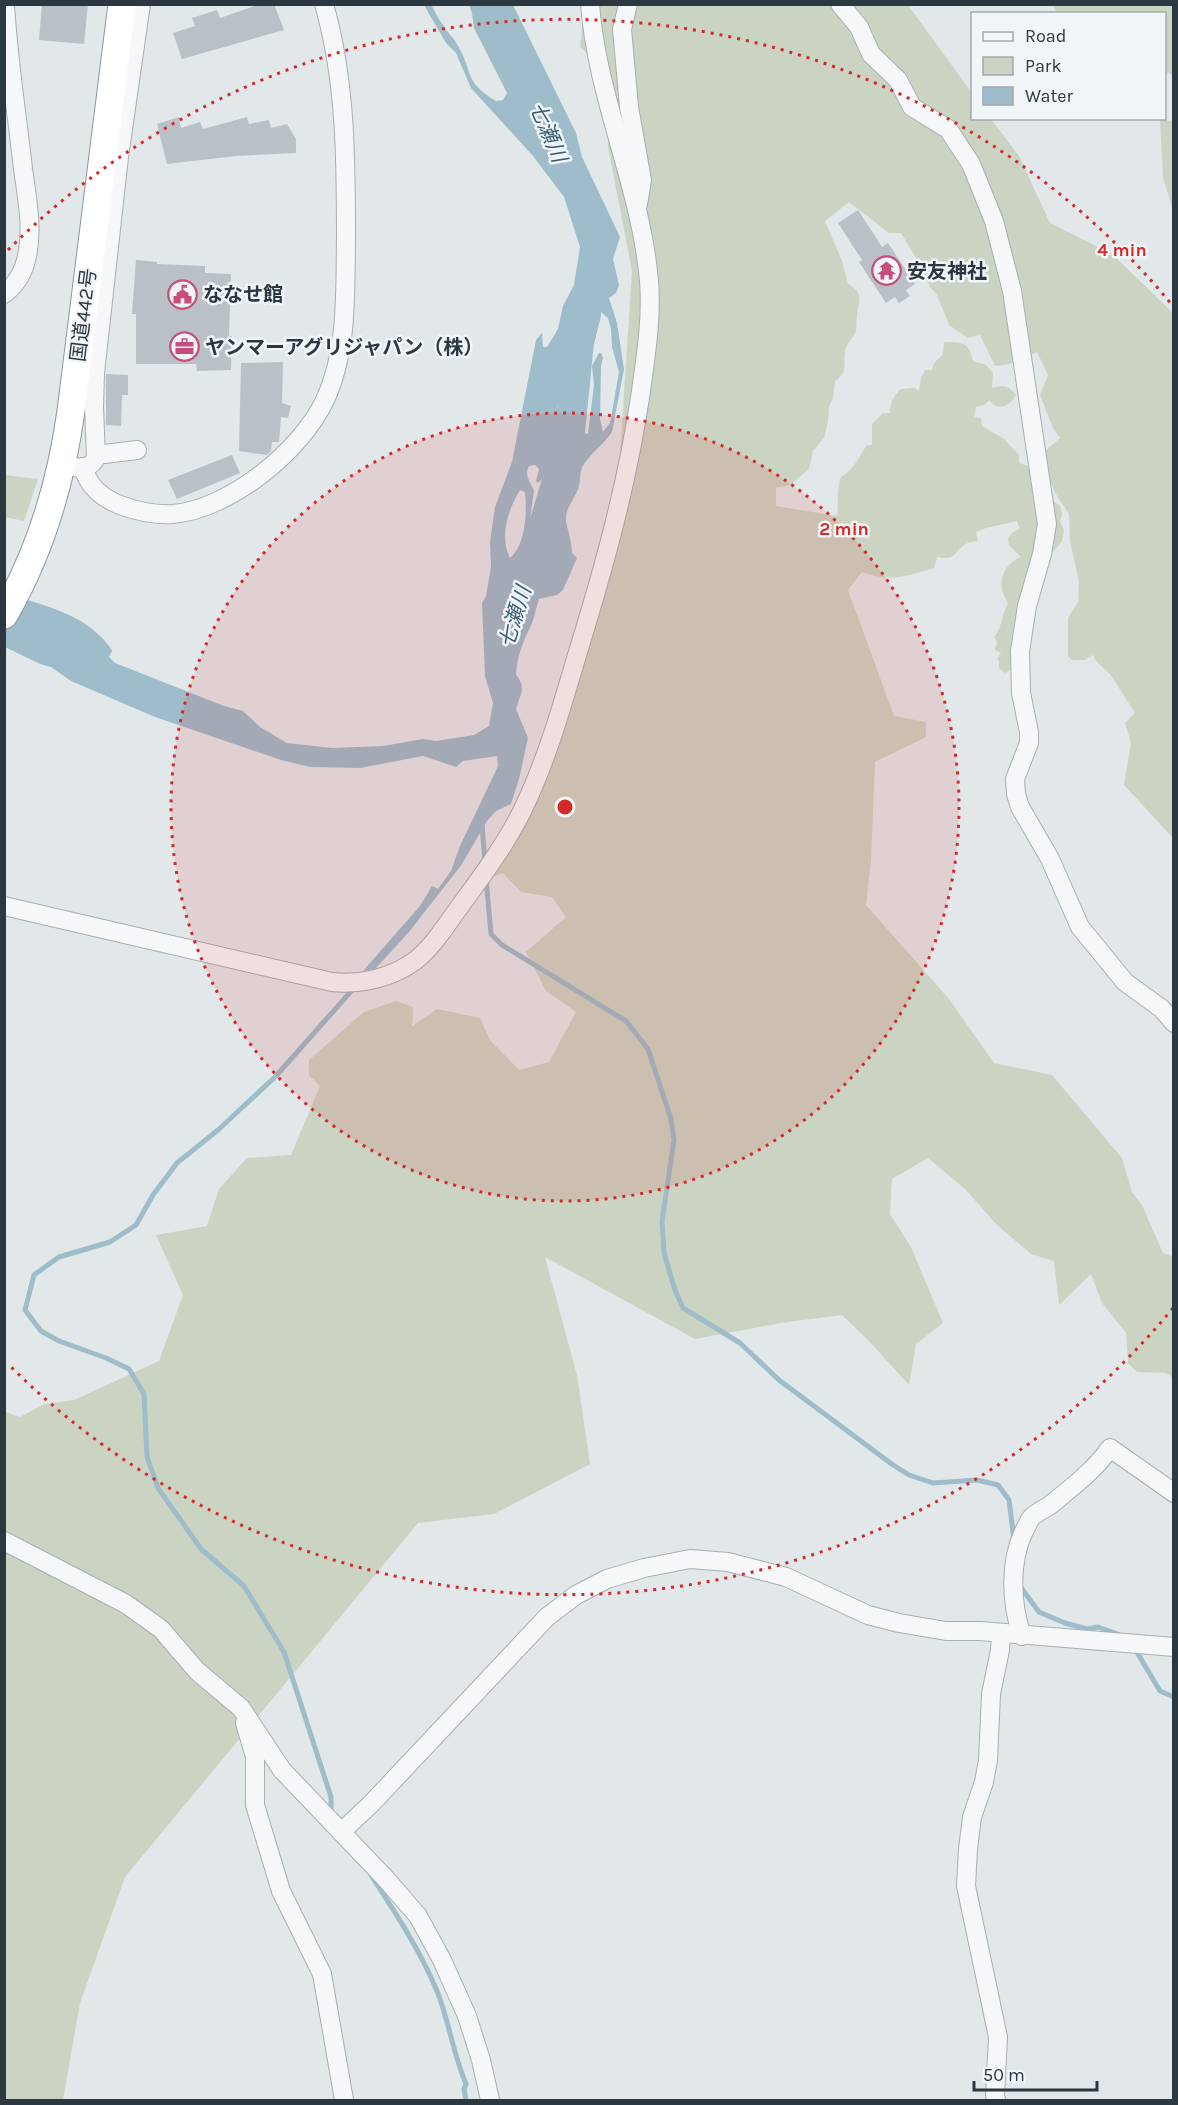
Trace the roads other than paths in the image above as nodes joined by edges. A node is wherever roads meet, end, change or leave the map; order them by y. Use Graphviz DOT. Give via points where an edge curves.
graph roads {
  1 [pos="5,4"];
  2 [pos="122,4"];
  3 [pos="141,4"];
  4 [pos="324,4"];
  5 [pos="590,4"];
  6 [pos="628,4"];
  7 [pos="840,4"];
  8 [pos="637,212"];
  9 [pos="4,294"];
  10 [pos="137,450"];
  11 [pos="75,467"];
  12 [pos="4,615"];
  13 [pos="4,906"];
  14 [pos="1173,1023"];
  15 [pos="1173,1493"];
  16 [pos="4,1541"];
  17 [pos="1001,1634"];
  18 [pos="1022,1636"];
  19 [pos="1173,1647"];
  20 [pos="241,1708"];
  21 [pos="340,1832"];
  22 [pos="344,2100"];
  23 [pos="490,2100"];
  24 [pos="996,2100"];
  1 -- 9 [label="street" via="29,231 24,267"];
  2 -- 11 [label="highway, 国道442号" via="76,376"];
  3 -- 11 [label="street" via="119,157 94,407"];
  4 -- 11 [label="street" via="342,93 346,266 340,352 320,409 297,443 265,471 224,497 173,514 115,503 97,492"];
  5 -- 8 [label="street" via="602,72"];
  6 -- 8 [label="street" via="622,29 629,107 642,180"];
  7 -- 14 [label="street" via="859,27 872,54 898,80 912,106 948,129 972,164 994,221 1012,291 1047,524 1020,651 1021,693 1029,732 1026,753 1015,778 1016,794 1080,927 1125,982 1162,1009"];
  8 -- 13 [label="street" via="649,281 645,361 629,462 590,613 526,803 488,868 424,953 386,976 341,983"];
  10 -- 11 [label="street"];
  11 -- 12 [label="highway, 国道442号"];
  15 -- 18 [label="street" via="1110,1448 1101,1461 1032,1517 1018,1544 1014,1570 1013,1593"];
  16 -- 20 [label="street" via="126,1604 161,1629 197,1671"];
  17 -- 18 [label="street"];
  17 -- 21 [label="street" via="946,1631 868,1615 786,1577 728,1562 690,1560 607,1579 546,1617"];
  17 -- 24 [label="street" via="991,1694 988,1760 972,1817 966,1886 998,2037"];
  18 -- 19 [label="street"];
  20 -- 21 [label="street" via="282,1770"];
  20 -- 22 [label="street" via="255,1757 255,1805 281,1891 322,1974"];
  21 -- 23 [label="street" via="418,1916 467,2016"];
}
